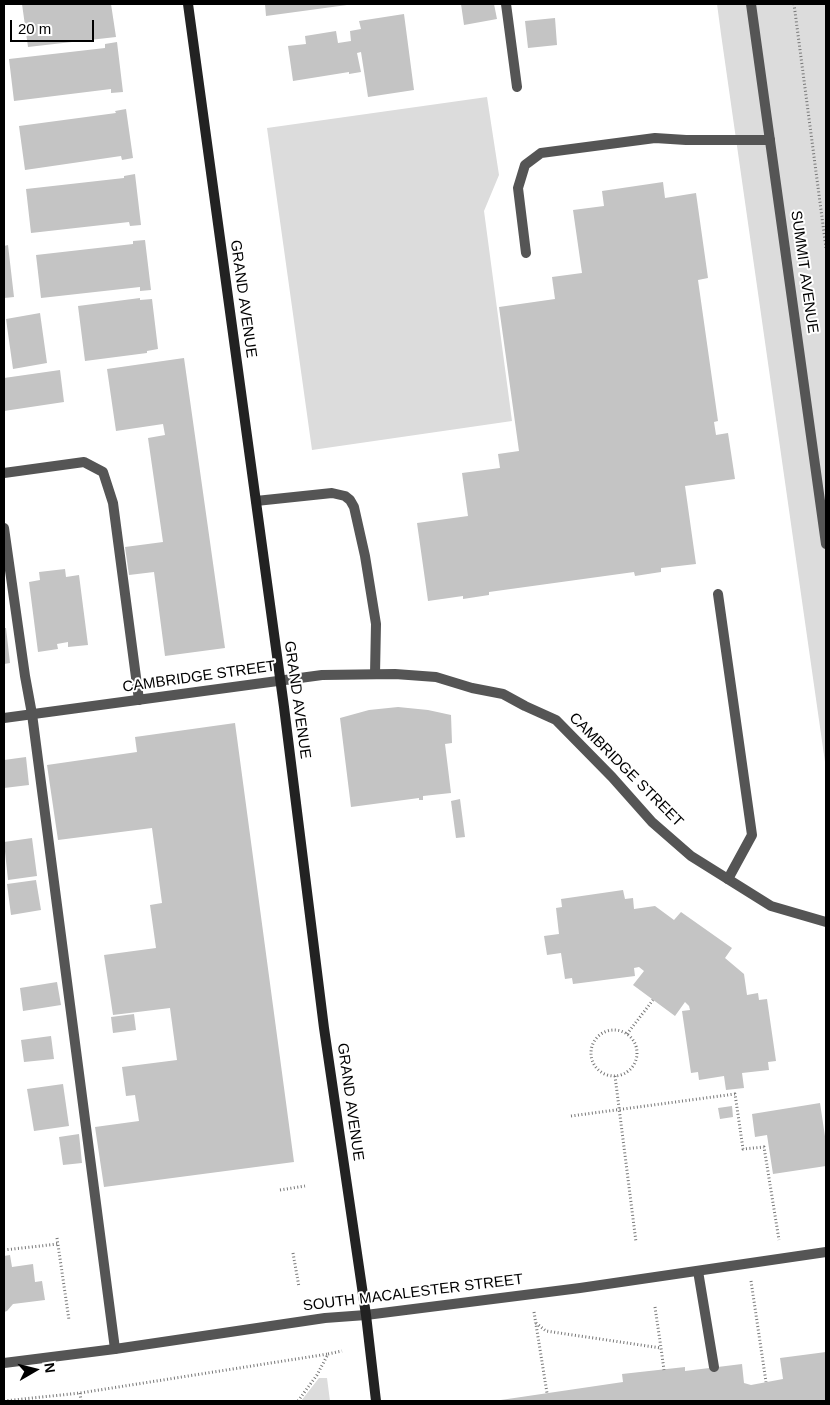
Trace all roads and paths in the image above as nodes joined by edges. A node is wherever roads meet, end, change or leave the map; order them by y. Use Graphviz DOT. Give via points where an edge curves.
graph roads {
  1 [pos="188,4"];
  2 [pos="506,4"];
  3 [pos="751,4"];
  4 [pos="794,4"];
  5 [pos="517,87"];
  6 [pos="770,140"];
  7 [pos="826,248"];
  8 [pos="526,253"];
  9 [pos="4,473"];
  10 [pos="256,501"];
  11 [pos="4,528"];
  12 [pos="826,544"];
  13 [pos="718,594"];
  14 [pos="375,674"];
  15 [pos="280,682"];
  16 [pos="138,700"];
  17 [pos="32,714"];
  18 [pos="4,718"];
  19 [pos="728,878"];
  20 [pos="826,922"];
  21 [pos="653,1000"];
  22 [pos="627,1034"];
  23 [pos="615,1076"];
  24 [pos="619,1110"];
  25 [pos="572,1116"];
  26 [pos="304,1186"];
  27 [pos="280,1190"];
  28 [pos="57,1238"];
  29 [pos="636,1242"];
  30 [pos="58,1244"];
  31 [pos="4,1250"];
  32 [pos="826,1252"];
  33 [pos="293,1253"];
  34 [pos="782,1258"];
  35 [pos="698,1271"];
  36 [pos="298,1288"];
  37 [pos="753,1292"];
  38 [pos="655,1306"];
  39 [pos="366,1315"];
  40 [pos="69,1320"];
  41 [pos="661,1348"];
  42 [pos="115,1349"];
  43 [pos="342,1351"];
  44 [pos="328,1354"];
  45 [pos="4,1363"];
  46 [pos="714,1367"];
  47 [pos="664,1370"];
  48 [pos="766,1382"];
  49 [pos="547,1392"];
  50 [pos="80,1393"];
  51 [pos="4,1401"];
  52 [pos="81,1401"];
  53 [pos="298,1401"];
  54 [pos="376,1401"];
  1 -- 10 [label="main road, GRAND AVENUE"];
  2 -- 5 [label="street"];
  3 -- 6 [label="street, SUMMIT AVENUE"];
  4 -- 7 [label="path"];
  6 -- 8 [label="street" via="655,138 541,153 525,165 518,188"];
  6 -- 12 [label="street, SUMMIT AVENUE"];
  9 -- 16 [label="street" via="84,462 103,472 113,503"];
  10 -- 14 [label="street" via="332,493 350,500 365,556 376,624"];
  10 -- 15 [label="main road, GRAND AVENUE"];
  11 -- 17 [label="street"];
  13 -- 19 [label="street" via="752,835"];
  14 -- 15 [label="street, CAMBRIDGE STREET" via="322,675"];
  14 -- 19 [label="street, CAMBRIDGE STREET" via="436,677 503,694 556,720 652,822 691,856"];
  15 -- 16 [label="street, CAMBRIDGE STREET"];
  15 -- 39 [label="main road, GRAND AVENUE" via="324,1028"];
  16 -- 17 [label="street, CAMBRIDGE STREET"];
  17 -- 18 [label="street, CAMBRIDGE STREET"];
  17 -- 42 [label="street"];
  19 -- 20 [label="street, CAMBRIDGE STREET" via="771,906"];
  21 -- 22 [label="path"];
  22 -- 23 [label="path" via="637,1050 636,1063"];
  22 -- 23 [label="path" via="609,1030 599,1034 592,1046 594,1062 602,1073"];
  23 -- 24 [label="path"];
  24 -- 25 [label="path"];
  24 -- 29 [label="path"];
  24 -- 34 [label="path" via="735,1094 744,1150 764,1146"];
  26 -- 27 [label="path"];
  28 -- 30 [label="path"];
  30 -- 31 [label="path"];
  30 -- 40 [label="path"];
  32 -- 34 [label="street, SOUTH MACALESTER STREET"];
  33 -- 36 [label="path"];
  34 -- 35 [label="street, SOUTH MACALESTER STREET"];
  35 -- 39 [label="street, SOUTH MACALESTER STREET"];
  35 -- 46 [label="street"];
  37 -- 48 [label="path"];
  38 -- 41 [label="path"];
  39 -- 42 [label="street, SOUTH MACALESTER STREET" via="325,1318"];
  39 -- 54 [label="main road, GRAND AVENUE"];
  41 -- 47 [label="path"];
  41 -- 49 [label="path" via="546,1331 536,1323"];
  42 -- 45 [label="street, SOUTH MACALESTER STREET"];
  43 -- 44 [label="path"];
  44 -- 50 [label="path"];
  44 -- 53 [label="path" via="318,1375"];
  50 -- 51 [label="path"];
  50 -- 52 [label="path"];
}
